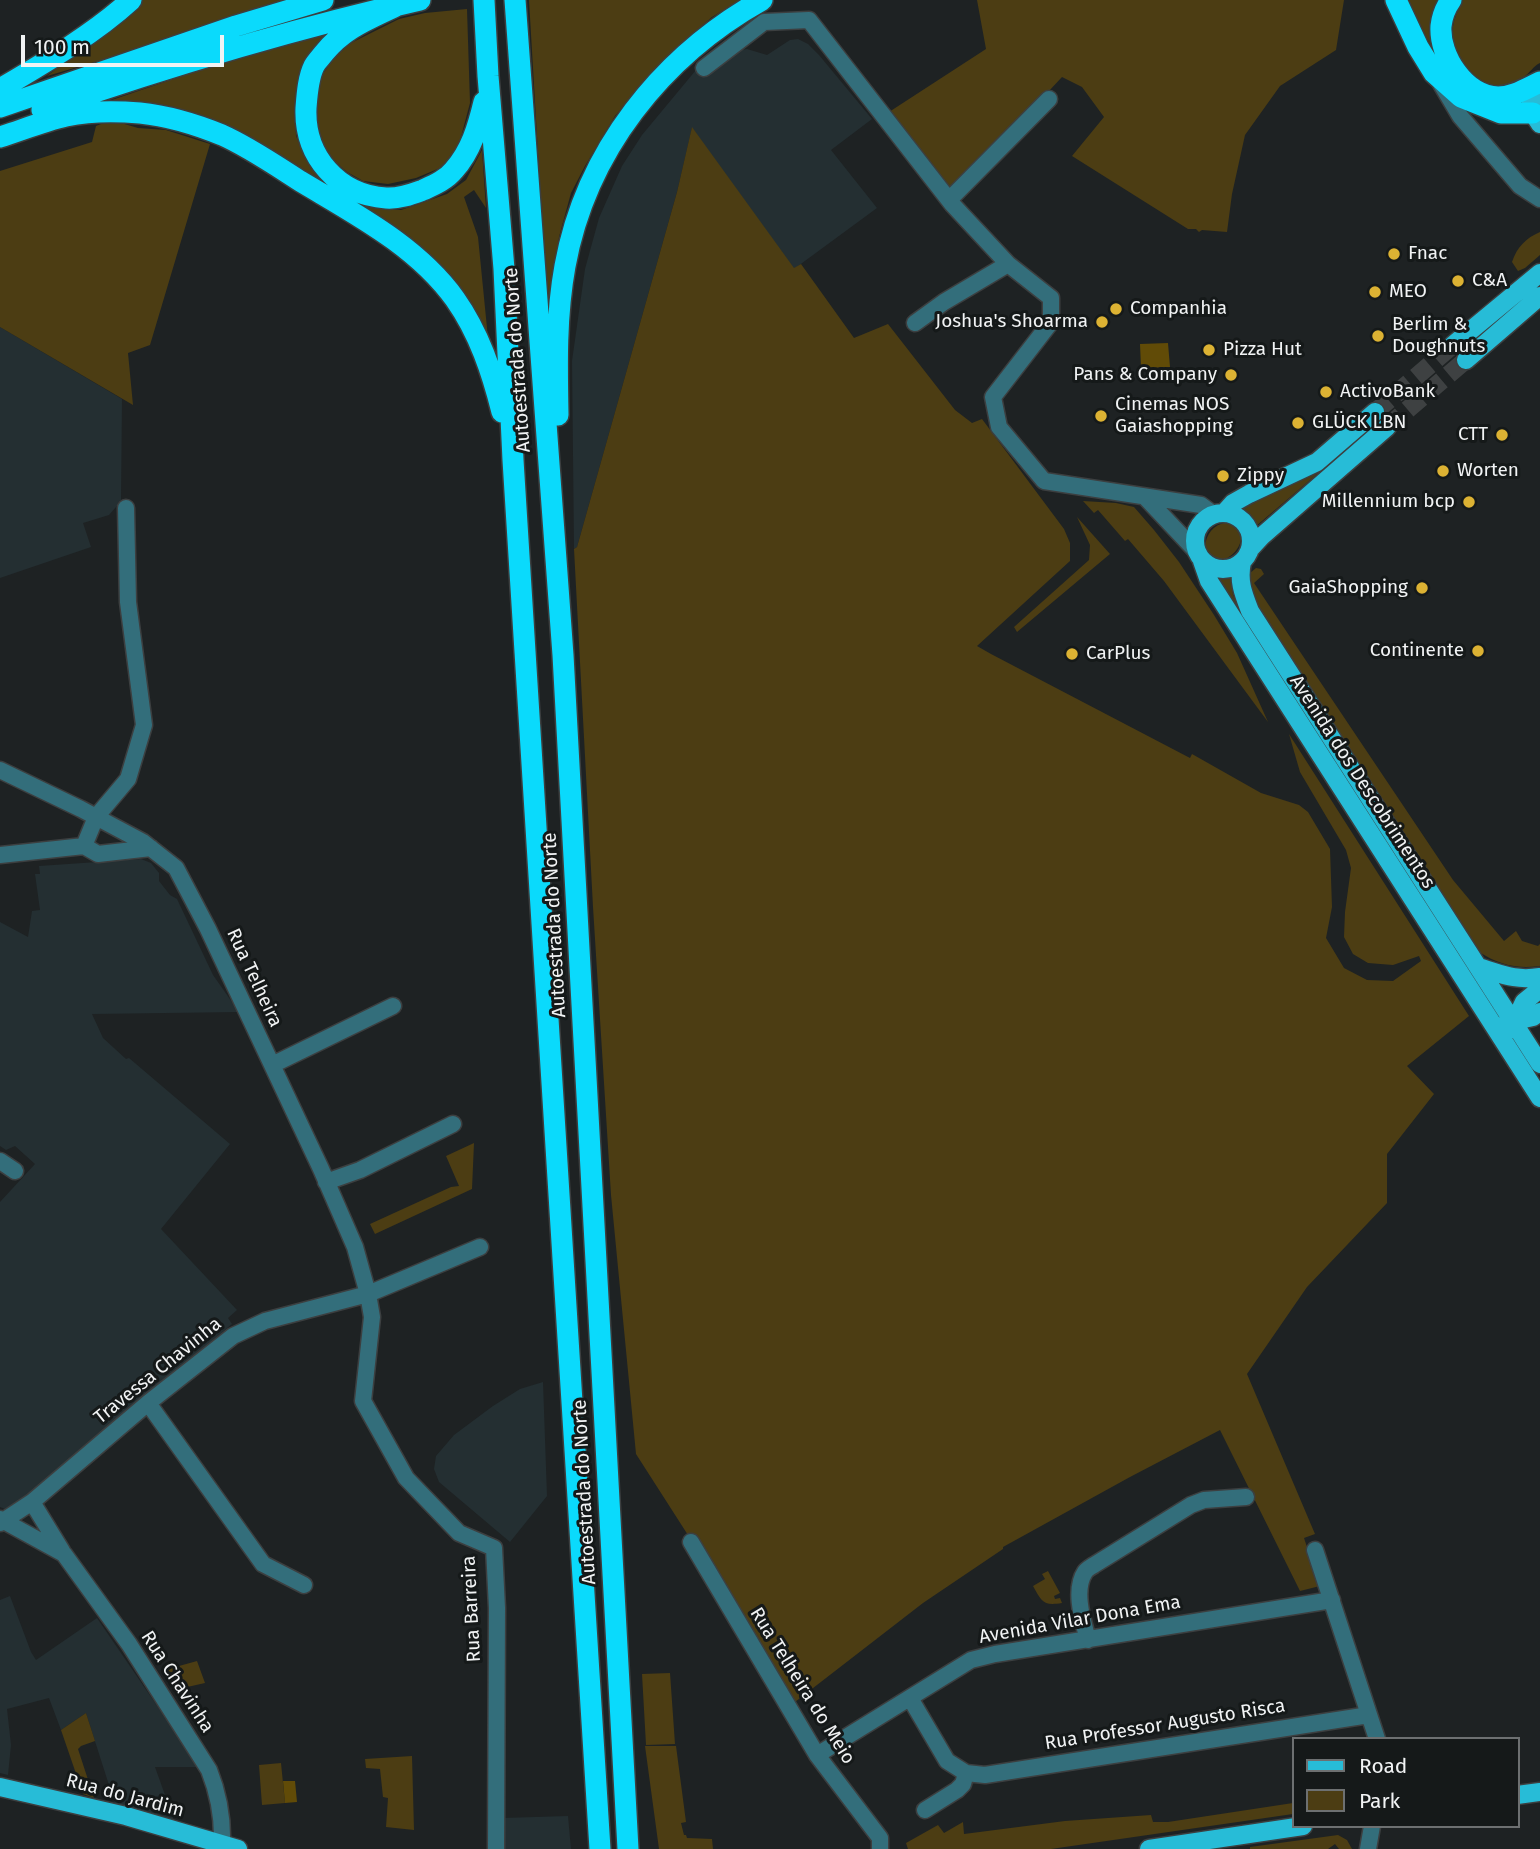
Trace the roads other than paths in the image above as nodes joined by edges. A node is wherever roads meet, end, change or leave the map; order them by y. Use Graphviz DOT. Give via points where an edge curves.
graph roads {
  1 [pos="131,0"];
  2 [pos="323,0"];
  3 [pos="484,0"];
  4 [pos="515,0"];
  5 [pos="762,0"];
  6 [pos="1396,0"];
  7 [pos="1451,0"];
  8 [pos="410,2"];
  9 [pos="704,68"];
  10 [pos="1434,73"];
  11 [pos="488,76"];
  12 [pos="1540,82"];
  13 [pos="0,89"];
  14 [pos="1049,99"];
  15 [pos="0,107"];
  16 [pos="1536,118"];
  17 [pos="0,125"];
  18 [pos="0,137"];
  19 [pos="1540,199"];
  20 [pos="949,200"];
  21 [pos="1008,264"];
  22 [pos="1540,273"];
  23 [pos="1540,296"];
  24 [pos="915,323"];
  25 [pos="1453,345"];
  26 [pos="1466,360"];
  27 [pos="1375,412"];
  28 [pos="1387,426"];
  29 [pos="513,460"];
  30 [pos="1145,497"];
  31 [pos="126,508"];
  32 [pos="1219,513"];
  33 [pos="1199,556"];
  34 [pos="1246,556"];
  35 [pos="563,655"];
  36 [pos="0,770"];
  37 [pos="96,817"];
  38 [pos="84,846"];
  39 [pos="151,848"];
  40 [pos="0,855"];
  41 [pos="1478,967"];
  42 [pos="1540,977"];
  43 [pos="1540,989"];
  44 [pos="393,1006"];
  45 [pos="1540,1012"];
  46 [pos="1513,1023"];
  47 [pos="1492,1024"];
  48 [pos="1505,1045"];
  49 [pos="1540,1064"];
  50 [pos="272,1065"];
  51 [pos="1540,1098"];
  52 [pos="453,1124"];
  53 [pos="0,1161"];
  54 [pos="15,1171"];
  55 [pos="326,1182"];
  56 [pos="480,1247"];
  57 [pos="368,1294"];
  58 [pos="148,1403"];
  59 [pos="1246,1497"];
  60 [pos="32,1502"];
  61 [pos="2,1521"];
  62 [pos="691,1542"];
  63 [pos="1315,1550"];
  64 [pos="64,1554"];
  65 [pos="304,1585"];
  66 [pos="1332,1600"];
  67 [pos="1087,1640"];
  68 [pos="910,1699"];
  69 [pos="1369,1715"];
  70 [pos="1376,1737"];
  71 [pos="817,1755"];
  72 [pos="966,1773"];
  73 [pos="0,1787"];
  74 [pos="1540,1792"];
  75 [pos="1519,1796"];
  76 [pos="925,1810"];
  77 [pos="1292,1828"];
  78 [pos="1372,1828"];
  79 [pos="230,1847"];
  80 [pos="495,1849"];
  81 [pos="600,1849"];
  82 [pos="628,1849"];
  83 [pos="880,1849"];
  84 [pos="1150,1849"];
  85 [pos="1368,1849"];
  1 -- 13 [label="highway"];
  2 -- 15 [label="highway"];
  3 -- 11 [label="highway"];
  4 -- 35 [label="highway, Autoestrada do Norte"];
  5 -- 35 [label="highway" via="695,46 635,107 606,154 572,233 557,341"];
  6 -- 10 [label="highway"];
  7 -- 12 [label="highway" via="1441,26 1450,65 1463,81 1497,97"];
  8 -- 11 [label="highway" via="350,28 314,66 306,117 309,137 325,168 352,189 388,198 437,184 454,172 471,146"];
  8 -- 17 [label="highway" via="131,79"];
  9 -- 20 [label="street" via="764,22 809,20"];
  10 -- 16 [label="highway" via="1461,97 1501,113"];
  10 -- 19 [label="street" via="1460,116 1520,186"];
  11 -- 29 [label="highway, Autoestrada do Norte"];
  12 -- 16 [label="main road" via="1531,102"];
  14 -- 20 [label="street"];
  18 -- 29 [label="highway" via="66,116 113,112 169,117 225,136 364,220 403,246 455,299 490,369"];
  20 -- 21 [label="street"];
  21 -- 24 [label="street"];
  21 -- 30 [label="street" via="1051,298 1051,322 993,397 999,427 1044,481"];
  22 -- 25 [label="main road"];
  23 -- 26 [label="main road"];
  27 -- 32 [label="main road" via="1317,462"];
  28 -- 34 [label="main road" via="1262,536"];
  29 -- 81 [label="highway, Autoestrada do Norte"];
  30 -- 32 [label="street" via="1201,505"];
  30 -- 33 [label="street"];
  31 -- 37 [label="street" via="128,602 144,725 128,779"];
  32 -- 33 [label="main road" via="1203,520 1195,536"];
  32 -- 34 [label="main road" via="1235,515 1250,531"];
  33 -- 34 [label="main road" via="1222,570 1233,568"];
  33 -- 47 [label="main road, Avenida dos Descobrimentos" via="1209,581"];
  34 -- 41 [label="main road, Avenida dos Descobrimentos" via="1239,575 1250,611"];
  35 -- 82 [label="highway, Autoestrada do Norte"];
  36 -- 37 [label="street, Rua Telheira"];
  37 -- 38 [label="street"];
  37 -- 39 [label="street, Rua Telheira"];
  38 -- 39 [label="street" via="98,854"];
  38 -- 40 [label="street"];
  39 -- 50 [label="street, Rua Telheira" via="176,868"];
  41 -- 42 [label="main road" via="1522,979"];
  41 -- 46 [label="main road, Avenida dos Descobrimentos"];
  43 -- 46 [label="main road" via="1524,1002"];
  44 -- 50 [label="street"];
  45 -- 46 [label="main road"];
  46 -- 47 [label="main road"];
  46 -- 48 [label="main road"];
  46 -- 49 [label="main road, Avenida dos Descobrimentos"];
  47 -- 48 [label="main road, Avenida dos Descobrimentos"];
  48 -- 51 [label="main road, Avenida dos Descobrimentos"];
  50 -- 55 [label="street, Rua Telheira"];
  52 -- 55 [label="street"];
  53 -- 54 [label="street"];
  55 -- 57 [label="street, Rua Telheira" via="355,1247"];
  56 -- 57 [label="street, Travessa Chavinha"];
  57 -- 58 [label="street, Travessa Chavinha" via="265,1321 233,1336"];
  57 -- 80 [label="street, Rua Barreira" via="372,1317 363,1401 406,1478 459,1533 494,1548"];
  58 -- 60 [label="street, Travessa Chavinha"];
  58 -- 65 [label="street" via="262,1564"];
  59 -- 67 [label="street" via="1191,1505 1085,1572 1079,1605"];
  60 -- 61 [label="street, Travessa Chavinha"];
  60 -- 64 [label="street, Rua Chavinha"];
  61 -- 64 [label="street, Rua Chavinha"];
  62 -- 71 [label="street, Rua Telheira do Meio"];
  63 -- 66 [label="street"];
  64 -- 79 [label="street, Rua Chavinha" via="129,1644 209,1770"];
  66 -- 67 [label="street, Avenida Vilar Dona Ema"];
  66 -- 69 [label="street"];
  67 -- 68 [label="street, Avenida Vilar Dona Ema" via="971,1660"];
  68 -- 71 [label="street, Avenida Vilar Dona Ema"];
  68 -- 72 [label="street" via="947,1761"];
  69 -- 70 [label="street"];
  69 -- 72 [label="street, Rua Professor Augusto Risca" via="985,1775"];
  71 -- 83 [label="street, Rua Telheira do Meio" via="880,1838"];
  72 -- 76 [label="street" via="957,1790"];
  73 -- 79 [label="main road, Rua do Jardim" via="126,1816"];
  74 -- 75 [label="main road"];
  77 -- 84 [label="main road"];
  78 -- 85 [label="street"];
}
